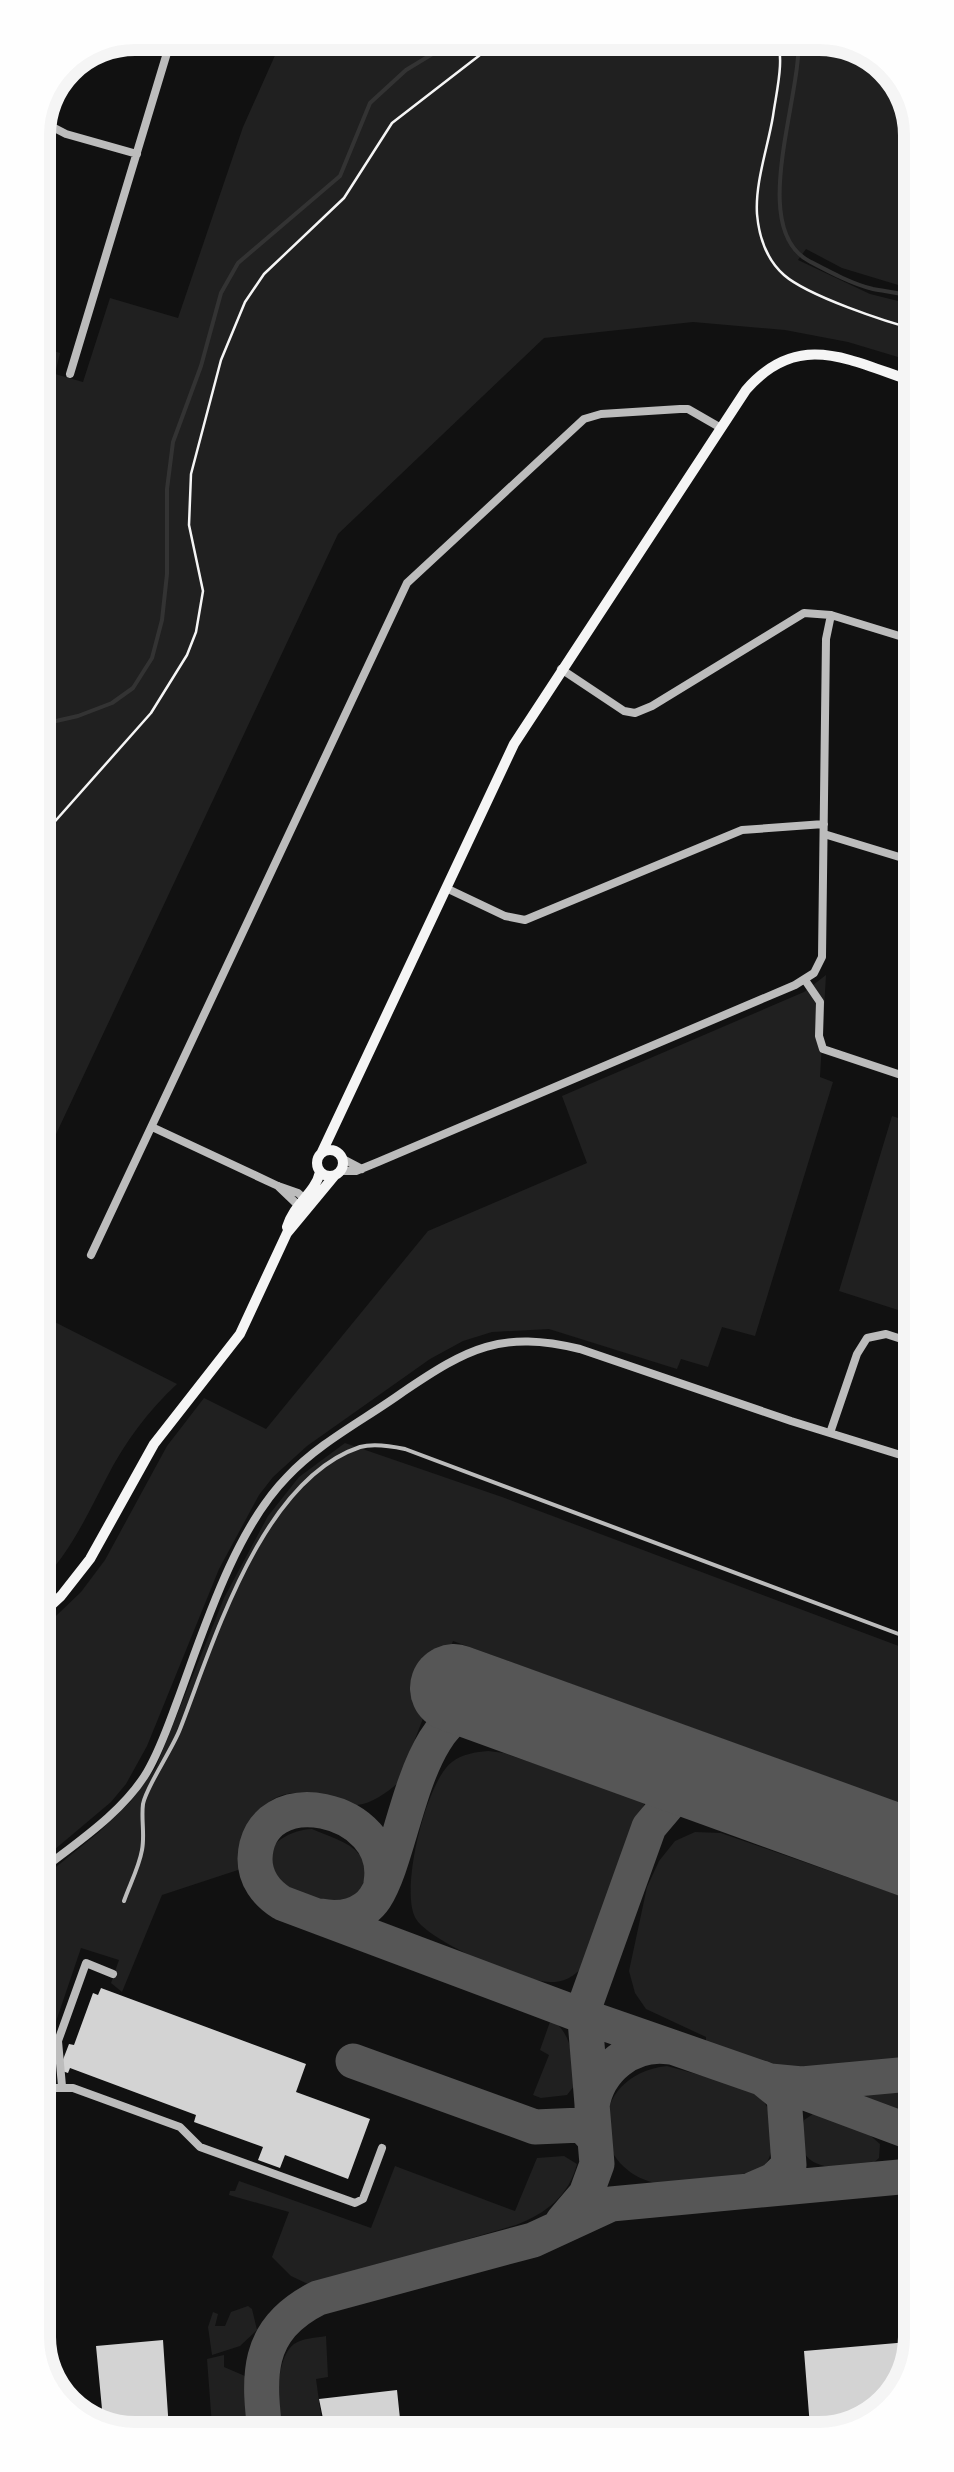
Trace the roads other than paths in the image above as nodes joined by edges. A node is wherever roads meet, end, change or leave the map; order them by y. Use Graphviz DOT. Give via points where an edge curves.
graph roads {
  1 [pos="168,50"];
  2 [pos="51,126"];
  3 [pos="137,154"];
  4 [pos="70,374"];
  5 [pos="904,379"];
  6 [pos="721,428"];
  7 [pos="831,615"];
  8 [pos="904,637"];
  9 [pos="561,670"];
  10 [pos="824,829"];
  11 [pos="904,858"];
  12 [pos="446,888"];
  13 [pos="806,980"];
  14 [pos="904,1076"];
  15 [pos="335,1125"];
  16 [pos="152,1126"];
  17 [pos="322,1152"];
  18 [pos="339,1165"];
  19 [pos="320,1172"];
  20 [pos="303,1204"];
  21 [pos="91,1255"];
  22 [pos="904,1340"];
  23 [pos="830,1433"];
  24 [pos="904,1449"];
  25 [pos="902,1455"];
  26 [pos="50,1606"];
  27 [pos="904,1636"];
  28 [pos="50,1863"];
  29 [pos="124,1900"];
  30 [pos="113,1974"];
  31 [pos="62,2086"];
  32 [pos="50,2092"];
  33 [pos="382,2148"];
  1 -- 3 [label="street"];
  2 -- 3 [label="street"];
  3 -- 4 [label="street"];
  5 -- 6 [label="main road" via="823,354 797,354 762,371"];
  6 -- 9 [label="main road"];
  6 -- 16 [label="street" via="680,409 584,418 406,583"];
  7 -- 8 [label="street"];
  7 -- 9 [label="street" via="796,617 643,712 624,711"];
  7 -- 10 [label="street"];
  9 -- 12 [label="main road" via="514,744"];
  10 -- 11 [label="street"];
  10 -- 12 [label="street" via="742,830 524,920"];
  10 -- 13 [label="street" via="822,943 819,964"];
  12 -- 15 [label="main road"];
  13 -- 14 [label="street" via="820,1002 823,1049"];
  13 -- 18 [label="street" via="362,1169"];
  15 -- 17 [label="main road"];
  15 -- 18 [label="main road"];
  16 -- 20 [label="street"];
  16 -- 21 [label="street"];
  17 -- 18 [label="main road" via="330,1150"];
  17 -- 19 [label="main road"];
  18 -- 19 [label="main road" via="327,1176"];
  18 -- 20 [label="main road"];
  19 -- 20 [label="main road"];
  20 -- 26 [label="main road" via="240,1334 165,1428 90,1559"];
  22 -- 23 [label="street" via="867,1338"];
  23 -- 25 [label="street"];
  23 -- 28 [label="street" via="544,1340 476,1348 446,1363 283,1480 216,1599 146,1774"];
  24 -- 25 [label="street"];
  27 -- 29 [label="lane" via="405,1449 362,1446 312,1476 254,1551 144,1801 143,1849"];
  30 -- 31 [label="street" via="86,1963 57,2045"];
  31 -- 32 [label="street"];
  31 -- 33 [label="street" via="180,2126 200,2147 355,2203"];
}
